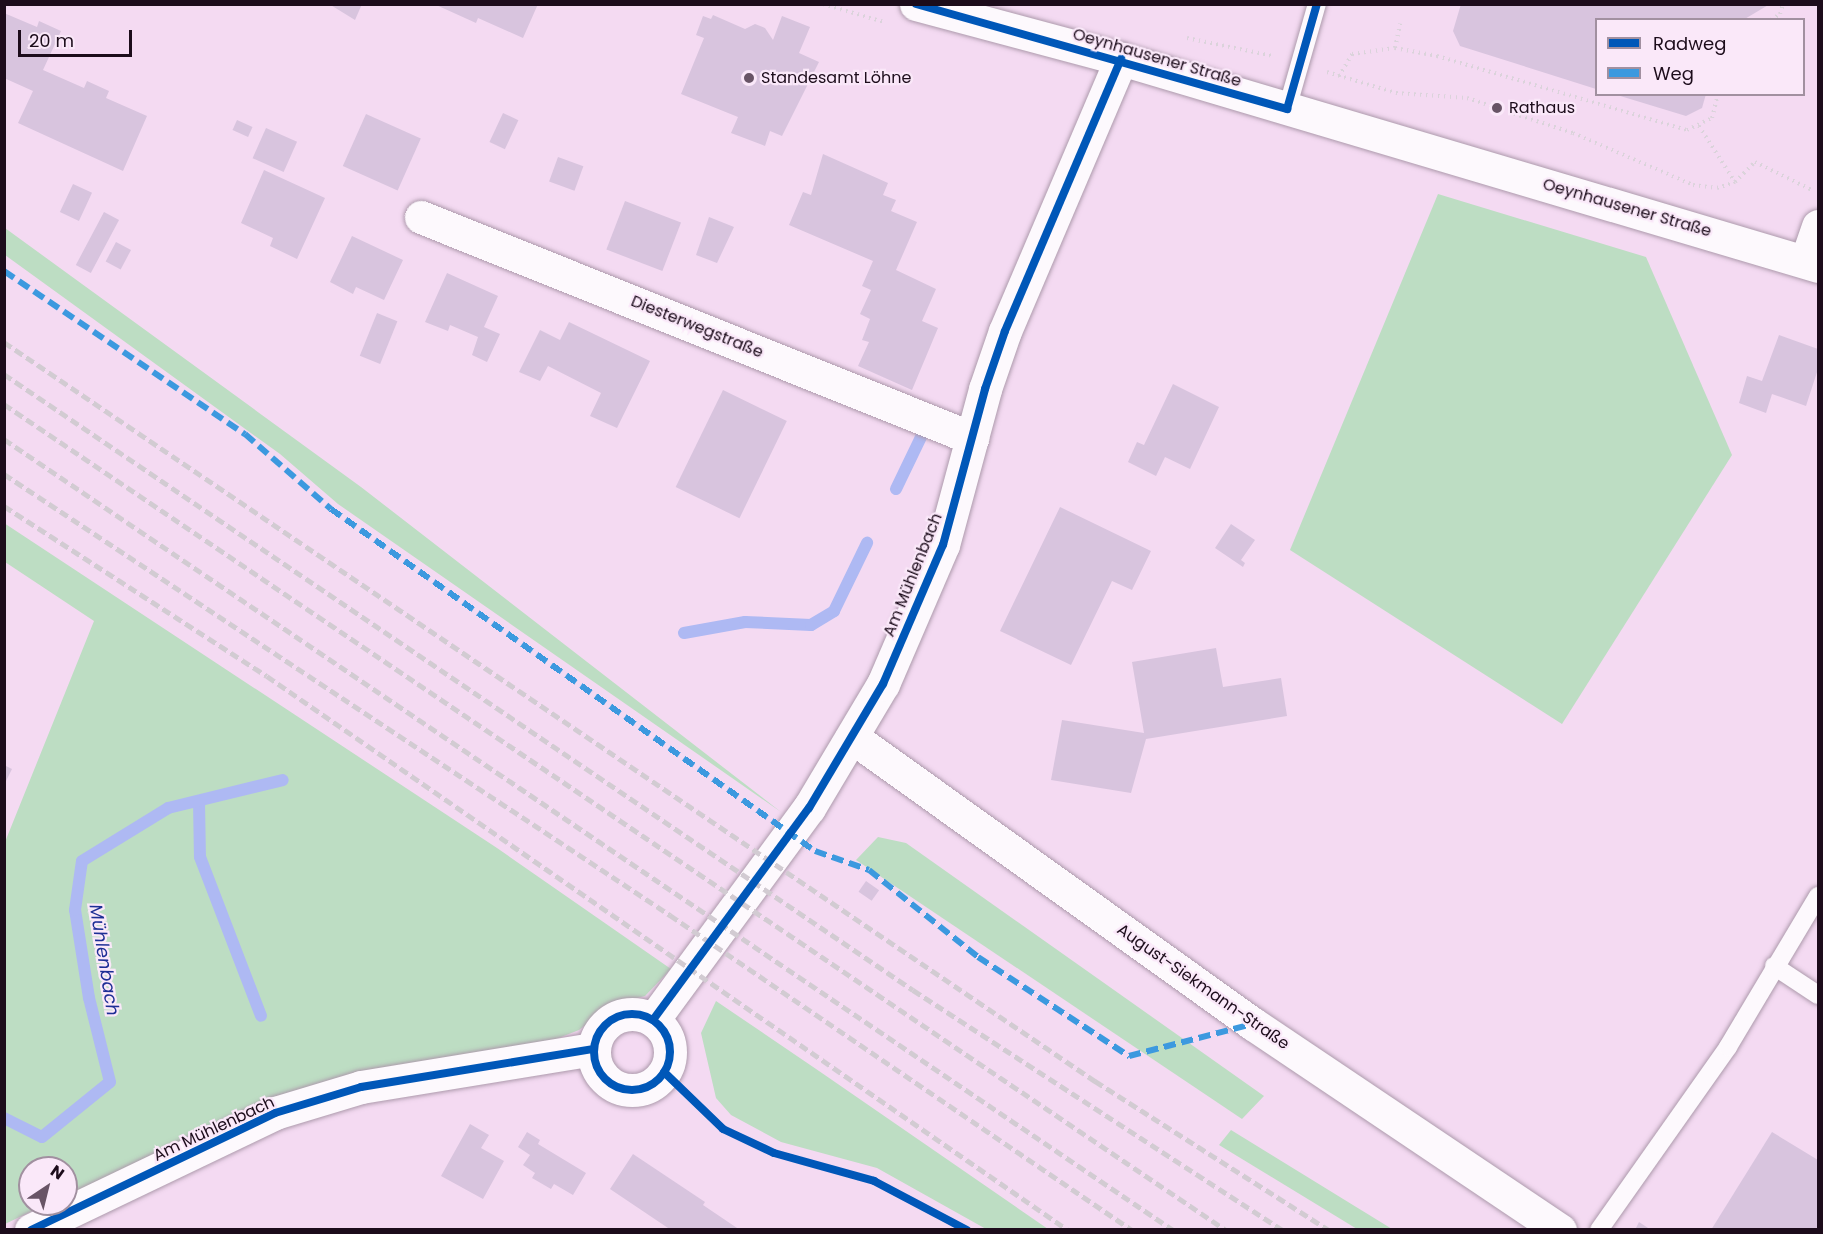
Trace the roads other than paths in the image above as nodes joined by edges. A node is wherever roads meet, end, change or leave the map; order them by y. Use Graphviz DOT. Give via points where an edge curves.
graph roads {
  1 [pos="916,4"];
  2 [pos="1317,4"];
  3 [pos="1121,59"];
  4 [pos="1287,109"];
  5 [pos="421,217"];
  6 [pos="1818,226"];
  7 [pos="1812,264"];
  8 [pos="972,438"];
  9 [pos="852,737"];
  10 [pos="1818,896"];
  11 [pos="1774,966"];
  12 [pos="1818,995"];
  13 [pos="653,1020"];
  14 [pos="594,1049"];
  15 [pos="31,1230"];
  16 [pos="1560,1230"];
  17 [pos="1599,1230"];
  1 -- 3 [label="street, Oeynhausener Straße"];
  2 -- 4 [label="lane"];
  3 -- 4 [label="street, Oeynhausener Straße"];
  3 -- 8 [label="street, Am Mühlenbach" via="1005,331"];
  4 -- 7 [label="street, Oeynhausener Straße"];
  5 -- 8 [label="street, Diesterwegstraße"];
  6 -- 7 [label="street"];
  8 -- 9 [label="street, Am Mühlenbach" via="943,545 883,684"];
  9 -- 13 [label="street, Am Mühlenbach" via="809,808"];
  9 -- 16 [label="street, August-Siekmann-Straße" via="1253,1024"];
  10 -- 11 [label="lane"];
  11 -- 12 [label="lane"];
  11 -- 17 [label="lane" via="1728,1047"];
  13 -- 14 [label="street" via="632,1013 620,1016 602,1028"];
  13 -- 14 [label="street" via="662,1028 670,1050 664,1072 654,1083 627,1090 614,1085 602,1076"];
  14 -- 15 [label="street, Am Mühlenbach" via="361,1087 274,1113"];
}
